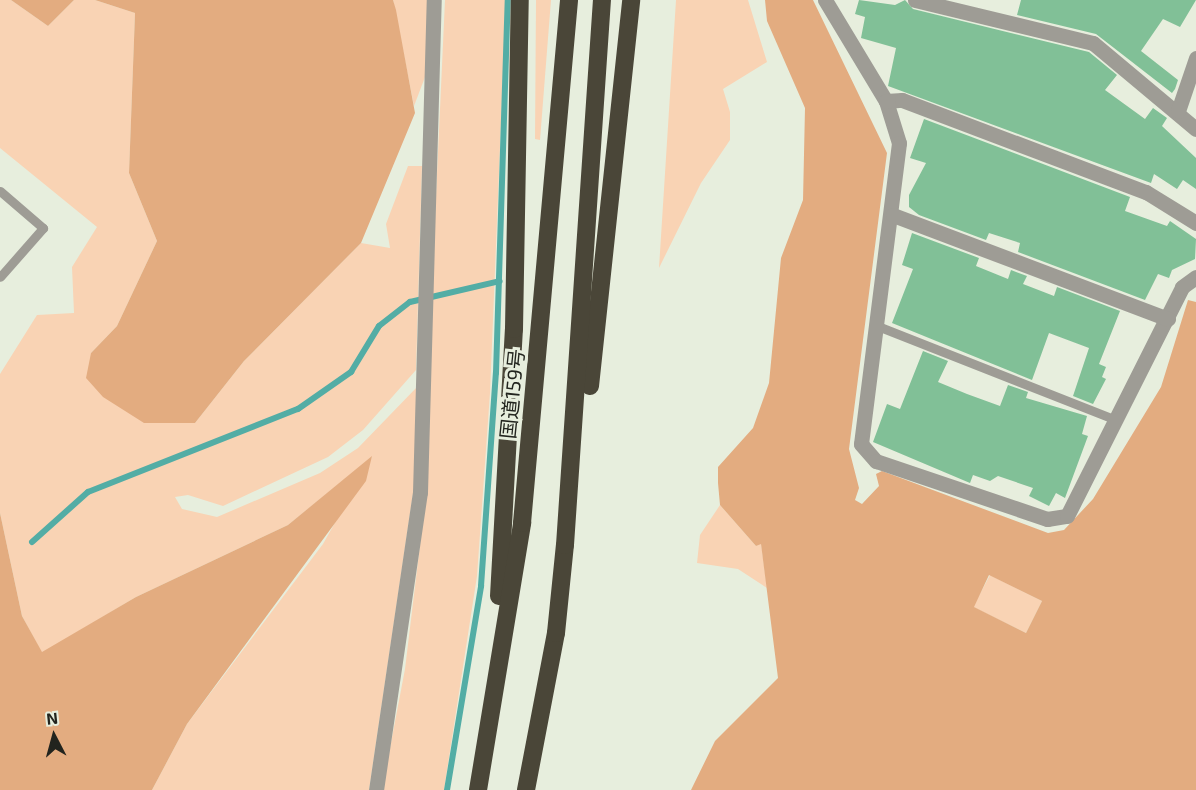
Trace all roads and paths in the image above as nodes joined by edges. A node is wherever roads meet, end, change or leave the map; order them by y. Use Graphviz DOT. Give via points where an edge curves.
graph roads {
  1 [pos="434,0"];
  2 [pos="519,0"];
  3 [pos="569,0"];
  4 [pos="602,0"];
  5 [pos="631,0"];
  6 [pos="825,0"];
  7 [pos="915,0"];
  8 [pos="1196,58"];
  9 [pos="886,101"];
  10 [pos="1179,111"];
  11 [pos="1196,129"];
  12 [pos="0,191"];
  13 [pos="893,215"];
  14 [pos="1196,223"];
  15 [pos="1196,277"];
  16 [pos="0,278"];
  17 [pos="1168,319"];
  18 [pos="875,325"];
  19 [pos="1116,420"];
  20 [pos="566,545"];
  21 [pos="486,754"];
  22 [pos="376,790"];
  23 [pos="478,790"];
  24 [pos="526,790"];
  1 -- 22 [label="street" via="420,492"];
  2 -- 21 [label="highway" via="514,329"];
  3 -- 21 [label="highway, 国道159号" via="522,523"];
  4 -- 20 [label="highway"];
  5 -- 20 [label="highway" via="598,333"];
  6 -- 9 [label="street"];
  7 -- 10 [label="street" via="1093,43"];
  8 -- 10 [label="street"];
  9 -- 13 [label="street" via="899,142"];
  9 -- 14 [label="street" via="902,100 1146,192"];
  10 -- 11 [label="street"];
  12 -- 16 [label="lane" via="43,228"];
  13 -- 17 [label="street"];
  13 -- 18 [label="street"];
  15 -- 17 [label="street" via="1182,287"];
  17 -- 19 [label="street"];
  18 -- 19 [label="lane"];
  18 -- 19 [label="street" via="861,444 876,461 906,473 1047,519 1067,516"];
  20 -- 24 [label="highway" via="556,633"];
  21 -- 23 [label="highway, 国道159号"];
}
